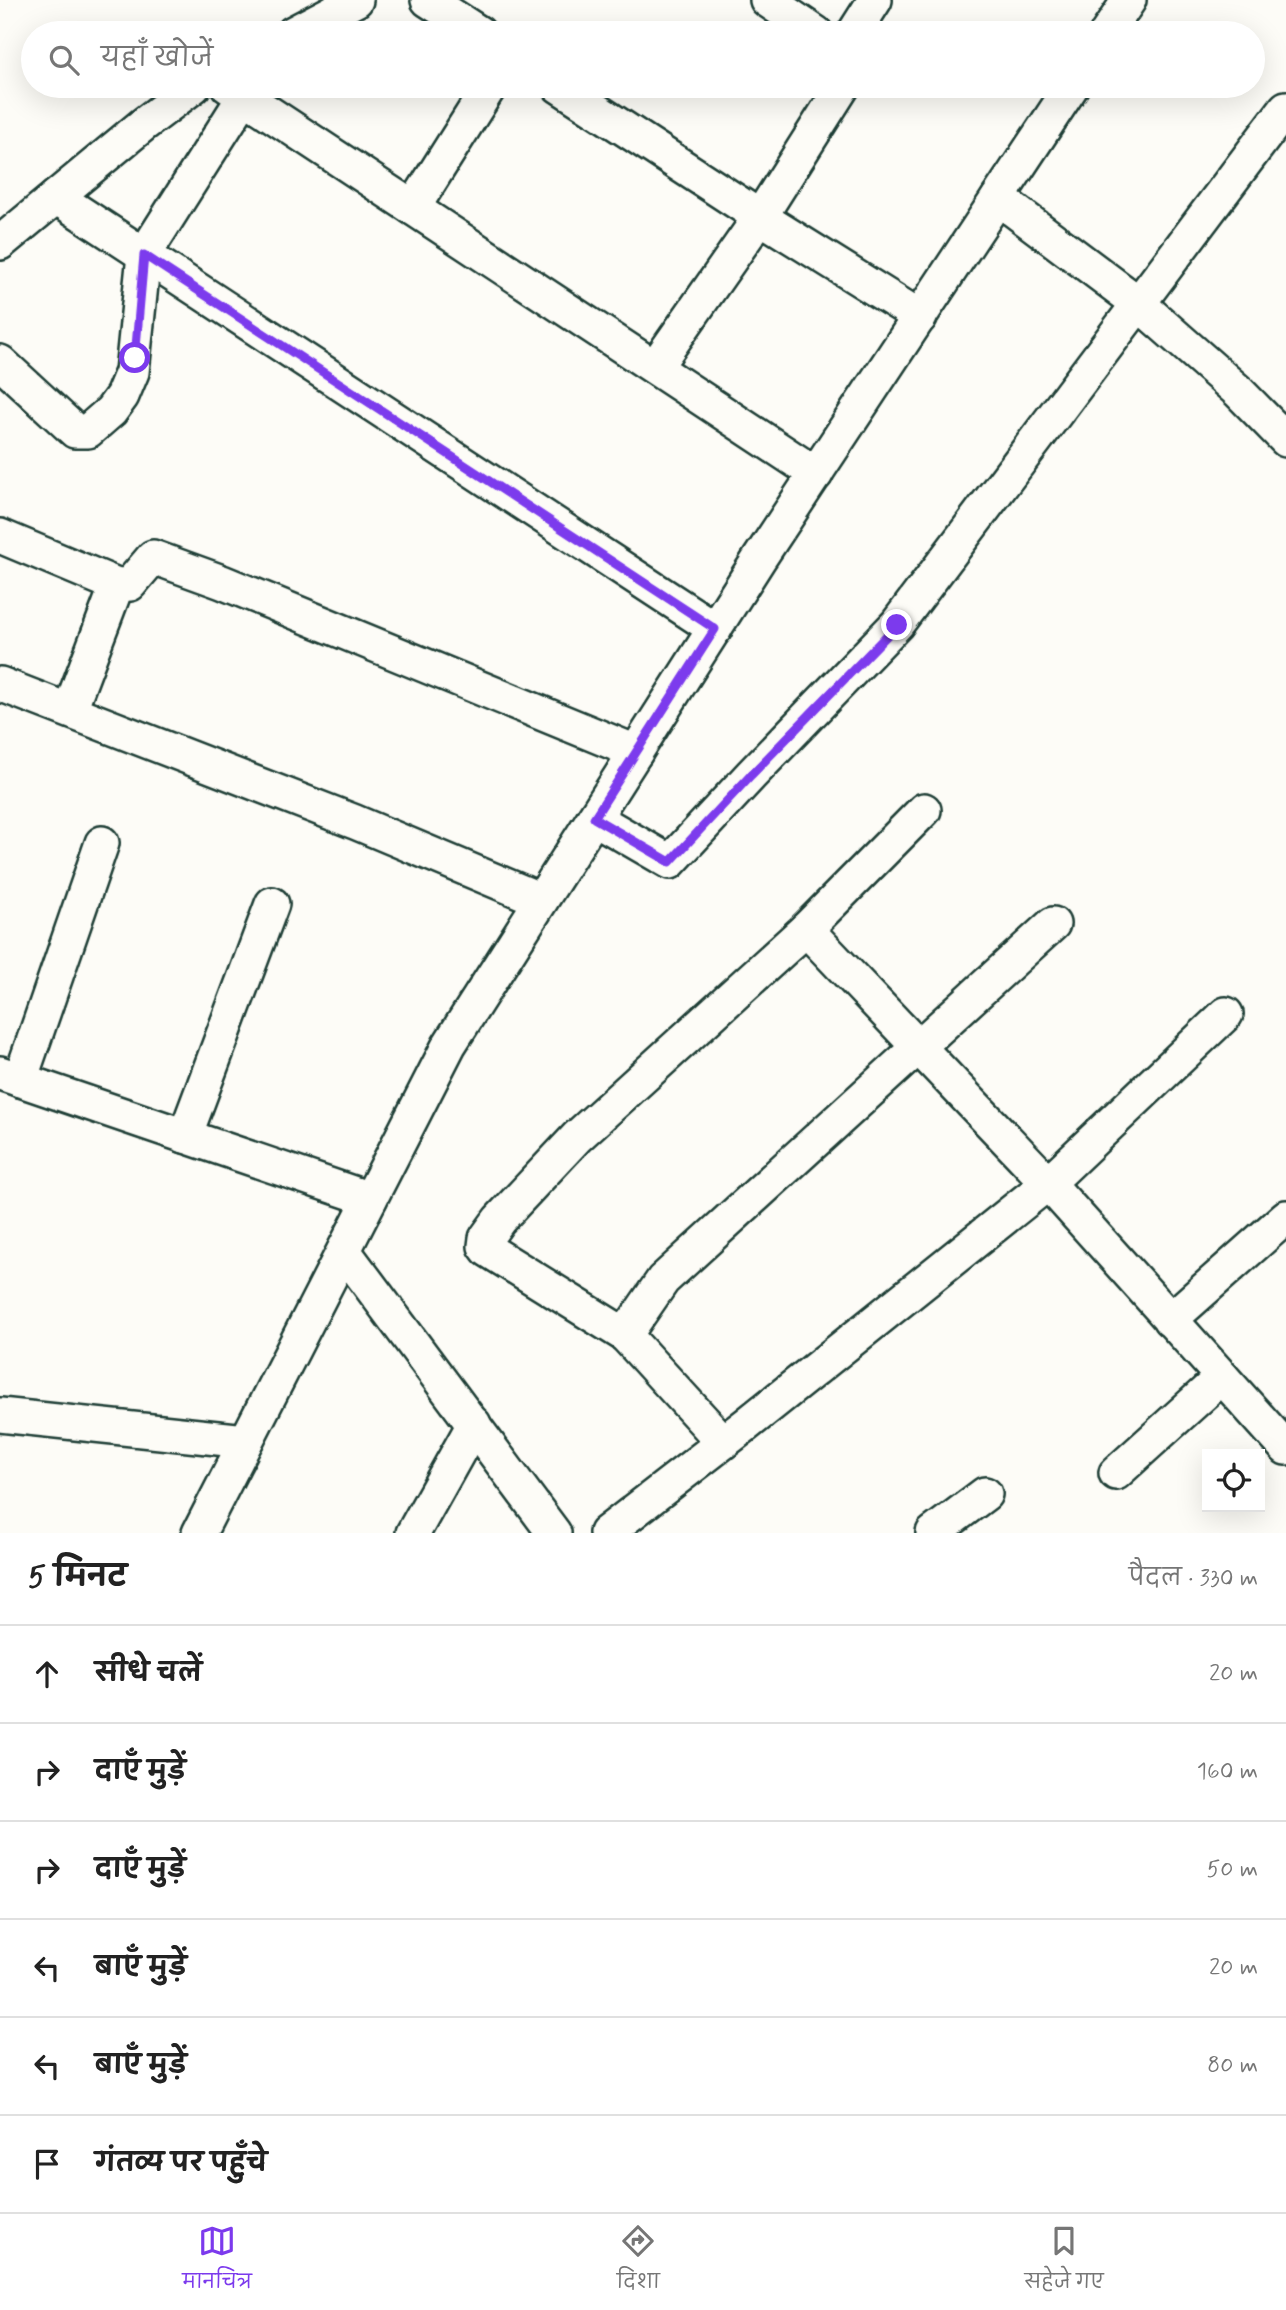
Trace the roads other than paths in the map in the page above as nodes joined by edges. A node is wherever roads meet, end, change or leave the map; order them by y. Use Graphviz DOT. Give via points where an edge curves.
graph roads {
  1 [pos="356,0"];
  2 [pos="428,0"];
  3 [pos="768,0"];
  4 [pos="875,0"];
  5 [pos="1129,0"];
  6 [pos="316,21"];
  7 [pos="460,21"];
  8 [pos="799,21"];
  9 [pos="862,21"];
  10 [pos="1115,21"];
  11 [pos="179,98"];
  12 [pos="232,98"];
  13 [pos="247,98"];
  14 [pos="482,98"];
  15 [pos="577,98"];
  16 [pos="835,98"];
  17 [pos="1064,98"];
  18 [pos="1286,108"];
  19 [pos="56,197"];
  20 [pos="998,198"];
  21 [pos="413,208"];
  22 [pos="760,217"];
  23 [pos="0,243"];
  24 [pos="144,255"];
  25 [pos="1138,303"];
  26 [pos="920,317"];
  27 [pos="0,362"];
  28 [pos="655,367"];
  29 [pos="1286,440"];
  30 [pos="816,474"];
  31 [pos="0,536"];
  32 [pos="117,584"];
  33 [pos="715,629"];
  34 [pos="0,684"];
  35 [pos="70,709"];
  36 [pos="636,752"];
  37 [pos="924,810"];
  38 [pos="594,818"];
  39 [pos="102,843"];
  40 [pos="541,900"];
  41 [pos="272,904"];
  42 [pos="1053,924"];
  43 [pos="806,929"];
  44 [pos="1226,1014"];
  45 [pos="920,1048"];
  46 [pos="10,1076"];
  47 [pos="185,1136"];
  48 [pos="1048,1183"];
  49 [pos="370,1199"];
  50 [pos="1286,1217"];
  51 [pos="344,1251"];
  52 [pos="1170,1320"];
  53 [pos="625,1335"];
  54 [pos="1222,1377"];
  55 [pos="0,1415"];
  56 [pos="474,1424"];
  57 [pos="246,1441"];
  58 [pos="723,1442"];
  59 [pos="1286,1448"];
  60 [pos="1116,1473"];
  61 [pos="985,1494"];
  62 [pos="199,1533"];
  63 [pos="413,1533"];
  64 [pos="554,1533"];
  65 [pos="606,1533"];
  66 [pos="933,1533"];
  1 -- 6 [label="street"];
  2 -- 7 [label="street"];
  3 -- 8 [label="street"];
  4 -- 9 [label="street"];
  5 -- 10 [label="street"];
  11 -- 19 [label="street"];
  12 -- 24 [label="street"];
  13 -- 21 [label="street"];
  14 -- 21 [label="street"];
  15 -- 22 [label="street"];
  16 -- 22 [label="street"];
  17 -- 20 [label="street"];
  18 -- 25 [label="street"];
  19 -- 23 [label="street"];
  19 -- 24 [label="street"];
  20 -- 25 [label="street"];
  20 -- 26 [label="street"];
  21 -- 28 [label="street"];
  22 -- 26 [label="street"];
  22 -- 28 [label="street"];
  24 -- 27 [label="street" via="132,372 122,396 95,427 83,432 68,427"];
  24 -- 33 [label="street"];
  25 -- 29 [label="street"];
  25 -- 38 [label="street" via="897,625 670,862"];
  26 -- 30 [label="street"];
  28 -- 30 [label="street"];
  30 -- 33 [label="street"];
  31 -- 32 [label="street"];
  32 -- 35 [label="street"];
  32 -- 36 [label="street" via="130,584 153,557"];
  33 -- 36 [label="street"];
  34 -- 35 [label="street"];
  35 -- 40 [label="street"];
  36 -- 38 [label="street"];
  37 -- 43 [label="street"];
  38 -- 40 [label="street"];
  39 -- 46 [label="street"];
  40 -- 49 [label="street" via="449,1045"];
  41 -- 47 [label="street"];
  42 -- 45 [label="street"];
  43 -- 45 [label="street"];
  43 -- 53 [label="street" via="577,1138 484,1241 494,1254"];
  44 -- 48 [label="street"];
  45 -- 48 [label="street"];
  45 -- 53 [label="street" via="663,1280"];
  46 -- 47 [label="street"];
  47 -- 49 [label="street"];
  48 -- 52 [label="street"];
  48 -- 58 [label="street"];
  49 -- 51 [label="street"];
  50 -- 52 [label="street"];
  51 -- 56 [label="street"];
  51 -- 57 [label="street"];
  52 -- 54 [label="street"];
  53 -- 58 [label="street"];
  54 -- 59 [label="street"];
  54 -- 60 [label="street"];
  55 -- 57 [label="street"];
  56 -- 63 [label="street"];
  56 -- 64 [label="street"];
  57 -- 62 [label="street"];
  58 -- 65 [label="street"];
  61 -- 66 [label="street"];
}
